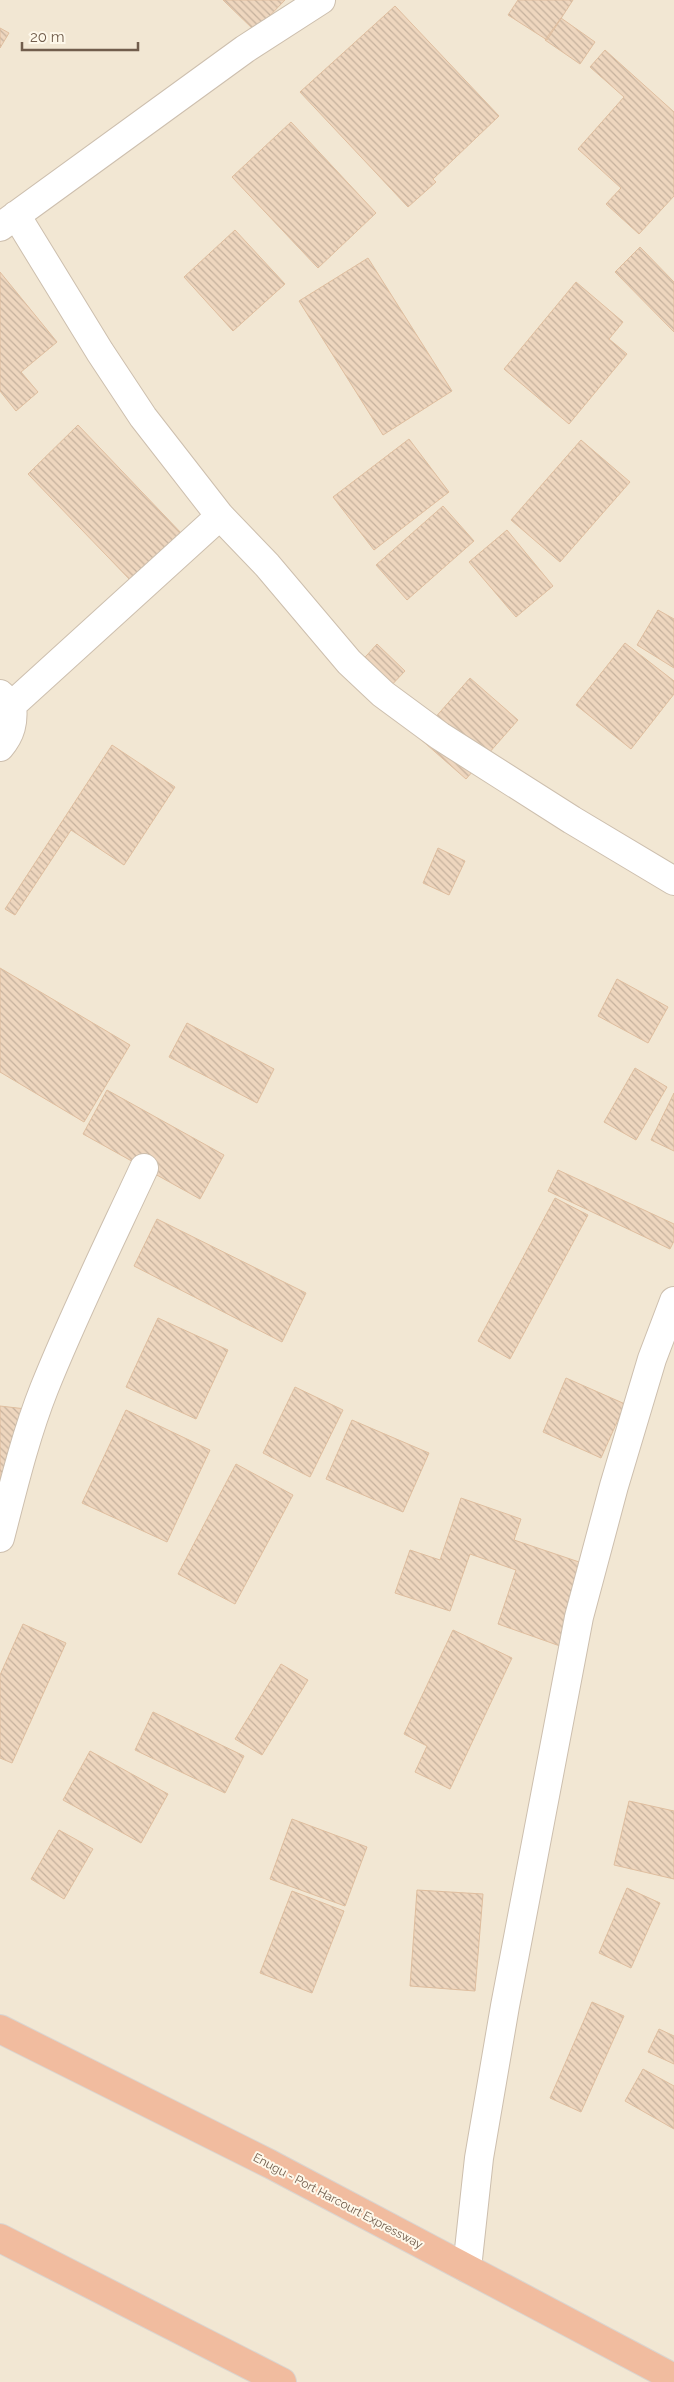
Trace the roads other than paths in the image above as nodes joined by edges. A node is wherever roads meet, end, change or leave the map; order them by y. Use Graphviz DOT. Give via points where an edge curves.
graph roads {
  1 [pos="321,0"];
  2 [pos="8,221"];
  3 [pos="220,516"];
  4 [pos="6,700"];
  5 [pos="0,747"];
  6 [pos="674,880"];
  7 [pos="144,1168"];
  8 [pos="674,1302"];
  9 [pos="0,1538"];
  10 [pos="0,2029"];
  11 [pos="0,2238"];
  12 [pos="467,2268"];
  13 [pos="674,2378"];
  14 [pos="282,2382"];
  1 -- 2 [label="street" via="245,49"];
  2 -- 3 [label="street" via="143,417"];
  3 -- 4 [label="street"];
  3 -- 6 [label="street" via="267,565 349,662 383,694 499,775"];
  4 -- 5 [label="street" via="14,721"];
  7 -- 9 [label="street" via="44,1390"];
  8 -- 12 [label="street" via="647,1377 579,1616 505,2006 480,2158"];
  10 -- 12 [label="highway, Enugu - Port Harcourt Expressway" via="270,2164"];
  11 -- 14 [label="highway"];
  12 -- 13 [label="highway, Enugu - Port Harcourt Expressway"];
}
